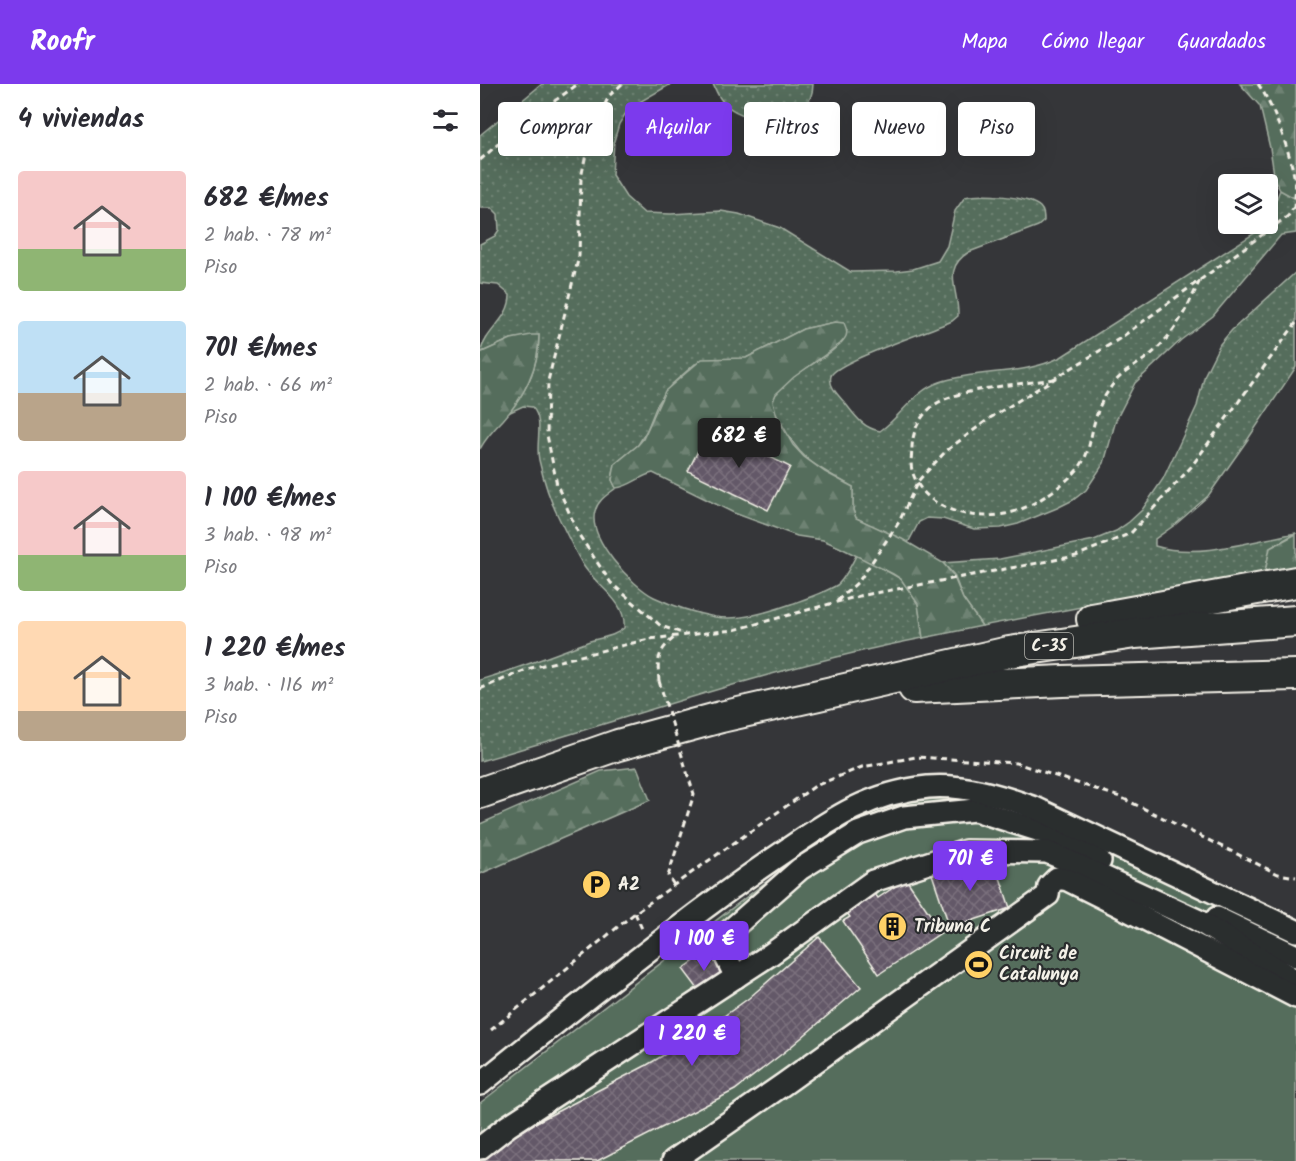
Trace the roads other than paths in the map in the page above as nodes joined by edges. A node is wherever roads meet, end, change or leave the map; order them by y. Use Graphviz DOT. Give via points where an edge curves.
graph roads {
  1 [pos="1296,582"];
  2 [pos="1296,621"];
  3 [pos="1296,675"];
  4 [pos="807,696"];
  5 [pos="523,777"];
  6 [pos="480,784"];
  7 [pos="480,793"];
  8 [pos="1296,932"];
  9 [pos="1296,956"];
  10 [pos="736,977"];
  11 [pos="1296,981"];
  12 [pos="1296,997"];
  13 [pos="480,1084"];
  14 [pos="480,1148"];
  15 [pos="673,1161"];
  1 -- 4 [label="highway" via="1015,633 856,673"];
  2 -- 4 [label="highway, C-35" via="1135,633 1066,643"];
  3 -- 4 [label="highway" via="975,685"];
  4 -- 5 [label="highway, C-35" via="618,745"];
  5 -- 6 [label="highway"];
  5 -- 7 [label="highway, C-35"];
  8 -- 13 [label="street" via="1035,808 966,789 929,787 896,793 861,803 833,818 744,877"];
  9 -- 10 [label="street" via="1050,834 975,810 904,817 858,833 800,869 718,941"];
  10 -- 11 [label="street" via="873,881 965,851 1047,852 1197,920"];
  10 -- 14 [label="street"];
  12 -- 15 [label="street" via="1068,880 1057,878 1049,886 1048,895"];
}
